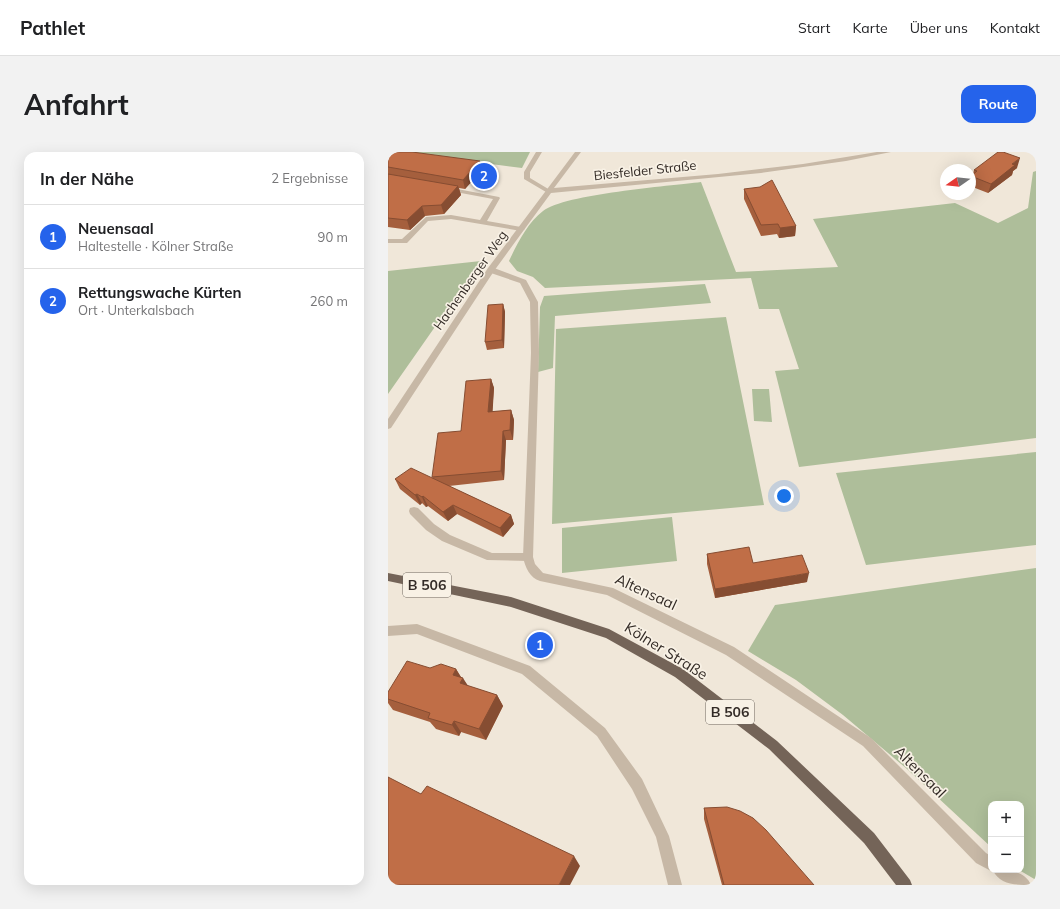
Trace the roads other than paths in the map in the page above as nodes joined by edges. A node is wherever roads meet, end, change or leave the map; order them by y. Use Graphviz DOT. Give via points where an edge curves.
graph roads {
  1 [pos="539,152"];
  2 [pos="578,152"];
  3 [pos="888,152"];
  4 [pos="443,188"];
  5 [pos="548,192"];
  6 [pos="482,223"];
  7 [pos="521,229"];
  8 [pos="388,241"];
  9 [pos="491,270"];
  10 [pos="388,426"];
  11 [pos="414,511"];
  12 [pos="528,557"];
  13 [pos="390,576"];
  14 [pos="388,631"];
  15 [pos="988,862"];
  16 [pos="1005,873"];
  17 [pos="675,885"];
  18 [pos="905,885"];
  19 [pos="1024,885"];
  1 -- 5 [label="street" via="527,172 527,179"];
  2 -- 5 [label="street, Hachenberger Weg"];
  3 -- 5 [label="street, Biesfelder Straße" via="768,169"];
  4 -- 6 [label="street" via="497,198"];
  5 -- 7 [label="street, Hachenberger Weg"];
  6 -- 7 [label="street"];
  6 -- 8 [label="street" via="451,217 426,219 404,241"];
  7 -- 9 [label="street, Hachenberger Weg"];
  9 -- 10 [label="street, Hachenberger Weg"];
  9 -- 12 [label="street" via="523,282 534,302 535,353"];
  11 -- 12 [label="street" via="446,538 492,557"];
  12 -- 15 [label="street, Altensaal" via="530,566 540,577 609,591 737,655 867,742"];
  13 -- 18 [label="main road, Kölner Straße / B 506" via="511,602 609,634 679,674 773,745 869,838"];
  14 -- 17 [label="street" via="417,629 526,670 601,732 637,784 662,836"];
  16 -- 19 [label="street"];
}
